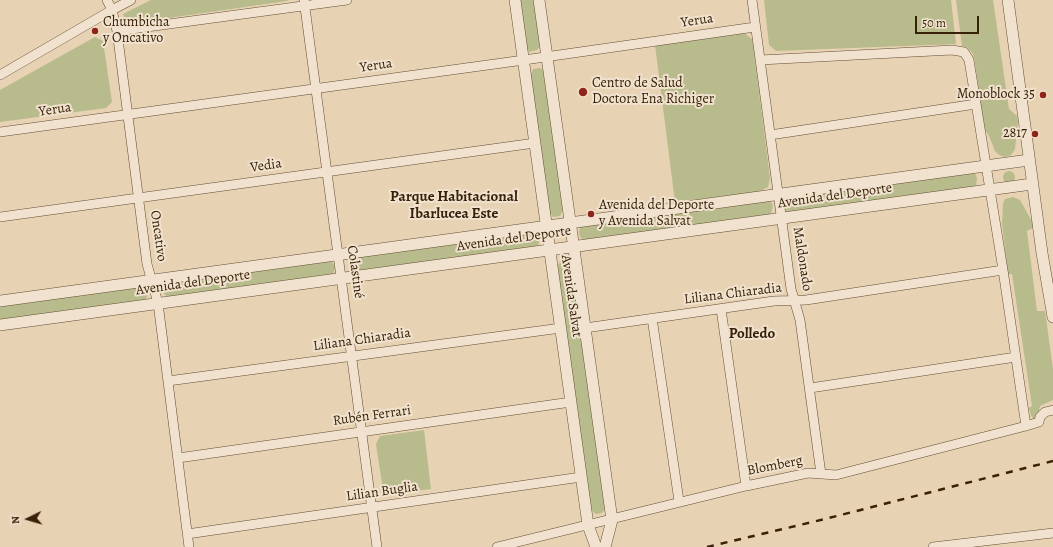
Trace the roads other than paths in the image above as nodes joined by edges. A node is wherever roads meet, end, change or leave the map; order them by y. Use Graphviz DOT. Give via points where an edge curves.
graph roads {
  1 [pos="107,0"];
  2 [pos="130,0"];
  3 [pos="347,0"];
  4 [pos="516,0"];
  5 [pos="539,0"];
  6 [pos="752,0"];
  7 [pos="1008,0"];
  8 [pos="304,3"];
  9 [pos="112,10"];
  10 [pos="755,27"];
  11 [pos="117,31"];
  12 [pos="547,57"];
  13 [pos="524,60"];
  14 [pos="760,60"];
  15 [pos="0,75"];
  16 [pos="316,88"];
  17 [pos="976,104"];
  18 [pos="128,114"];
  19 [pos="0,132"];
  20 [pos="770,134"];
  21 [pos="535,143"];
  22 [pos="1029,160"];
  23 [pos="986,166"];
  24 [pos="327,172"];
  25 [pos="1032,184"];
  26 [pos="990,190"];
  27 [pos="778,194"];
  28 [pos="139,198"];
  29 [pos="0,217"];
  30 [pos="781,218"];
  31 [pos="570,223"];
  32 [pos="547,226"];
  33 [pos="574,246"];
  34 [pos="550,250"];
  35 [pos="338,255"];
  36 [pos="1003,270"];
  37 [pos="341,278"];
  38 [pos="152,280"];
  39 [pos="794,300"];
  40 [pos="0,301"];
  41 [pos="158,303"];
  42 [pos="721,309"];
  43 [pos="1053,317"];
  44 [pos="652,318"];
  45 [pos="0,325"];
  46 [pos="561,328"];
  47 [pos="585,328"];
  48 [pos="352,356"];
  49 [pos="1016,357"];
  50 [pos="168,381"];
  51 [pos="810,388"];
  52 [pos="571,402"];
  53 [pos="1053,410"];
  54 [pos="1026,426"];
  55 [pos="362,432"];
  56 [pos="178,458"];
  57 [pos="821,474"];
  58 [pos="581,477"];
  59 [pos="746,486"];
  60 [pos="679,501"];
  61 [pos="372,507"];
  62 [pos="612,520"];
  63 [pos="588,525"];
  64 [pos="1053,533"];
  65 [pos="187,534"];
  66 [pos="1010,542"];
  67 [pos="189,547"];
  68 [pos="377,547"];
  69 [pos="497,547"];
  70 [pos="596,547"];
  71 [pos="605,547"];
  72 [pos="933,547"];
  1 -- 9 [label="street, Oncativo"];
  2 -- 9 [label="street"];
  3 -- 8 [label="street"];
  4 -- 13 [label="street, Avenida Salvat"];
  5 -- 12 [label="street, Avenida Salvat"];
  6 -- 10 [label="street, Maldonado"];
  7 -- 22 [label="street"];
  8 -- 11 [label="street"];
  8 -- 16 [label="street, Colastiné"];
  9 -- 11 [label="street, Oncativo"];
  9 -- 15 [label="street"];
  10 -- 12 [label="street, Yerua"];
  10 -- 14 [label="street, Maldonado"];
  11 -- 18 [label="street, Oncativo"];
  12 -- 13 [label="street, Yerua"];
  12 -- 31 [label="street, Avenida Salvat"];
  13 -- 16 [label="street, Yerua"];
  13 -- 21 [label="street, Avenida Salvat"];
  14 -- 17 [label="street" via="952,50 964,52 969,60"];
  14 -- 20 [label="street, Maldonado"];
  16 -- 18 [label="street, Yerua"];
  16 -- 24 [label="street, Colastiné"];
  17 -- 20 [label="street"];
  17 -- 23 [label="street"];
  18 -- 19 [label="street, Yerua"];
  18 -- 28 [label="street, Oncativo"];
  20 -- 27 [label="street, Maldonado"];
  21 -- 24 [label="street, Vedia"];
  21 -- 32 [label="street, Avenida Salvat"];
  22 -- 23 [label="street, Avenida del Deporte"];
  22 -- 25 [label="street"];
  23 -- 26 [label="street"];
  23 -- 27 [label="street, Avenida del Deporte"];
  24 -- 28 [label="street, Vedia"];
  24 -- 35 [label="street, Colastiné"];
  25 -- 26 [label="street, Avenida del Deporte"];
  25 -- 43 [label="street"];
  26 -- 30 [label="street, Avenida del Deporte"];
  26 -- 36 [label="street"];
  27 -- 30 [label="street, Maldonado"];
  27 -- 31 [label="street, Avenida del Deporte"];
  28 -- 29 [label="street, Vedia"];
  28 -- 38 [label="street, Oncativo" via="147,264"];
  30 -- 33 [label="street, Avenida del Deporte"];
  30 -- 39 [label="street, Maldonado"];
  31 -- 32 [label="street, Avenida del Deporte"];
  31 -- 33 [label="street, Avenida Salvat"];
  32 -- 34 [label="street, Avenida Salvat"];
  32 -- 35 [label="street, Avenida del Deporte"];
  33 -- 34 [label="street, Avenida del Deporte"];
  33 -- 47 [label="street, Avenida Salvat"];
  34 -- 37 [label="street, Avenida del Deporte"];
  34 -- 46 [label="street, Avenida Salvat"];
  35 -- 37 [label="street, Colastiné"];
  35 -- 38 [label="street, Avenida del Deporte"];
  36 -- 39 [label="street, Liliana Chiaradia"];
  36 -- 49 [label="street"];
  37 -- 41 [label="street, Avenida del Deporte"];
  37 -- 48 [label="street, Colastiné"];
  38 -- 40 [label="street, Avenida del Deporte"];
  38 -- 41 [label="street, Oncativo"];
  39 -- 42 [label="street, Liliana Chiaradia"];
  39 -- 51 [label="street, Maldonado" via="800,320"];
  41 -- 45 [label="street, Avenida del Deporte"];
  41 -- 50 [label="street, Oncativo"];
  42 -- 44 [label="street, Liliana Chiaradia"];
  42 -- 59 [label="street"];
  44 -- 47 [label="street, Liliana Chiaradia"];
  44 -- 60 [label="street"];
  46 -- 48 [label="street, Liliana Chiaradia"];
  46 -- 52 [label="street, Avenida Salvat"];
  47 -- 62 [label="street, Avenida Salvat"];
  48 -- 50 [label="street, Liliana Chiaradia"];
  48 -- 55 [label="street, Colastiné"];
  49 -- 51 [label="street"];
  49 -- 54 [label="street"];
  50 -- 56 [label="street, Oncativo"];
  51 -- 57 [label="street, Maldonado"];
  52 -- 55 [label="street, Rubén Ferrari"];
  52 -- 58 [label="street, Avenida Salvat"];
  53 -- 54 [label="street, Blomberg" via="1045,412 1039,422"];
  54 -- 57 [label="street, Blomberg" via="836,475"];
  55 -- 56 [label="street, Rubén Ferrari"];
  55 -- 61 [label="street, Colastiné"];
  56 -- 65 [label="street, Oncativo"];
  57 -- 59 [label="street, Blomberg" via="808,473"];
  58 -- 61 [label="street, Lilian Buglia"];
  58 -- 63 [label="street, Avenida Salvat"];
  59 -- 60 [label="street, Blomberg"];
  60 -- 62 [label="street, Blomberg"];
  61 -- 65 [label="street, Lilian Buglia"];
  61 -- 68 [label="street, Colastiné"];
  62 -- 63 [label="street, Blomberg"];
  62 -- 71 [label="street, Avenida Salvat"];
  63 -- 69 [label="street, Blomberg"];
  63 -- 70 [label="street, Avenida Salvat"];
  64 -- 66 [label="street"];
  65 -- 67 [label="street, Oncativo"];
  66 -- 72 [label="street"];
}
